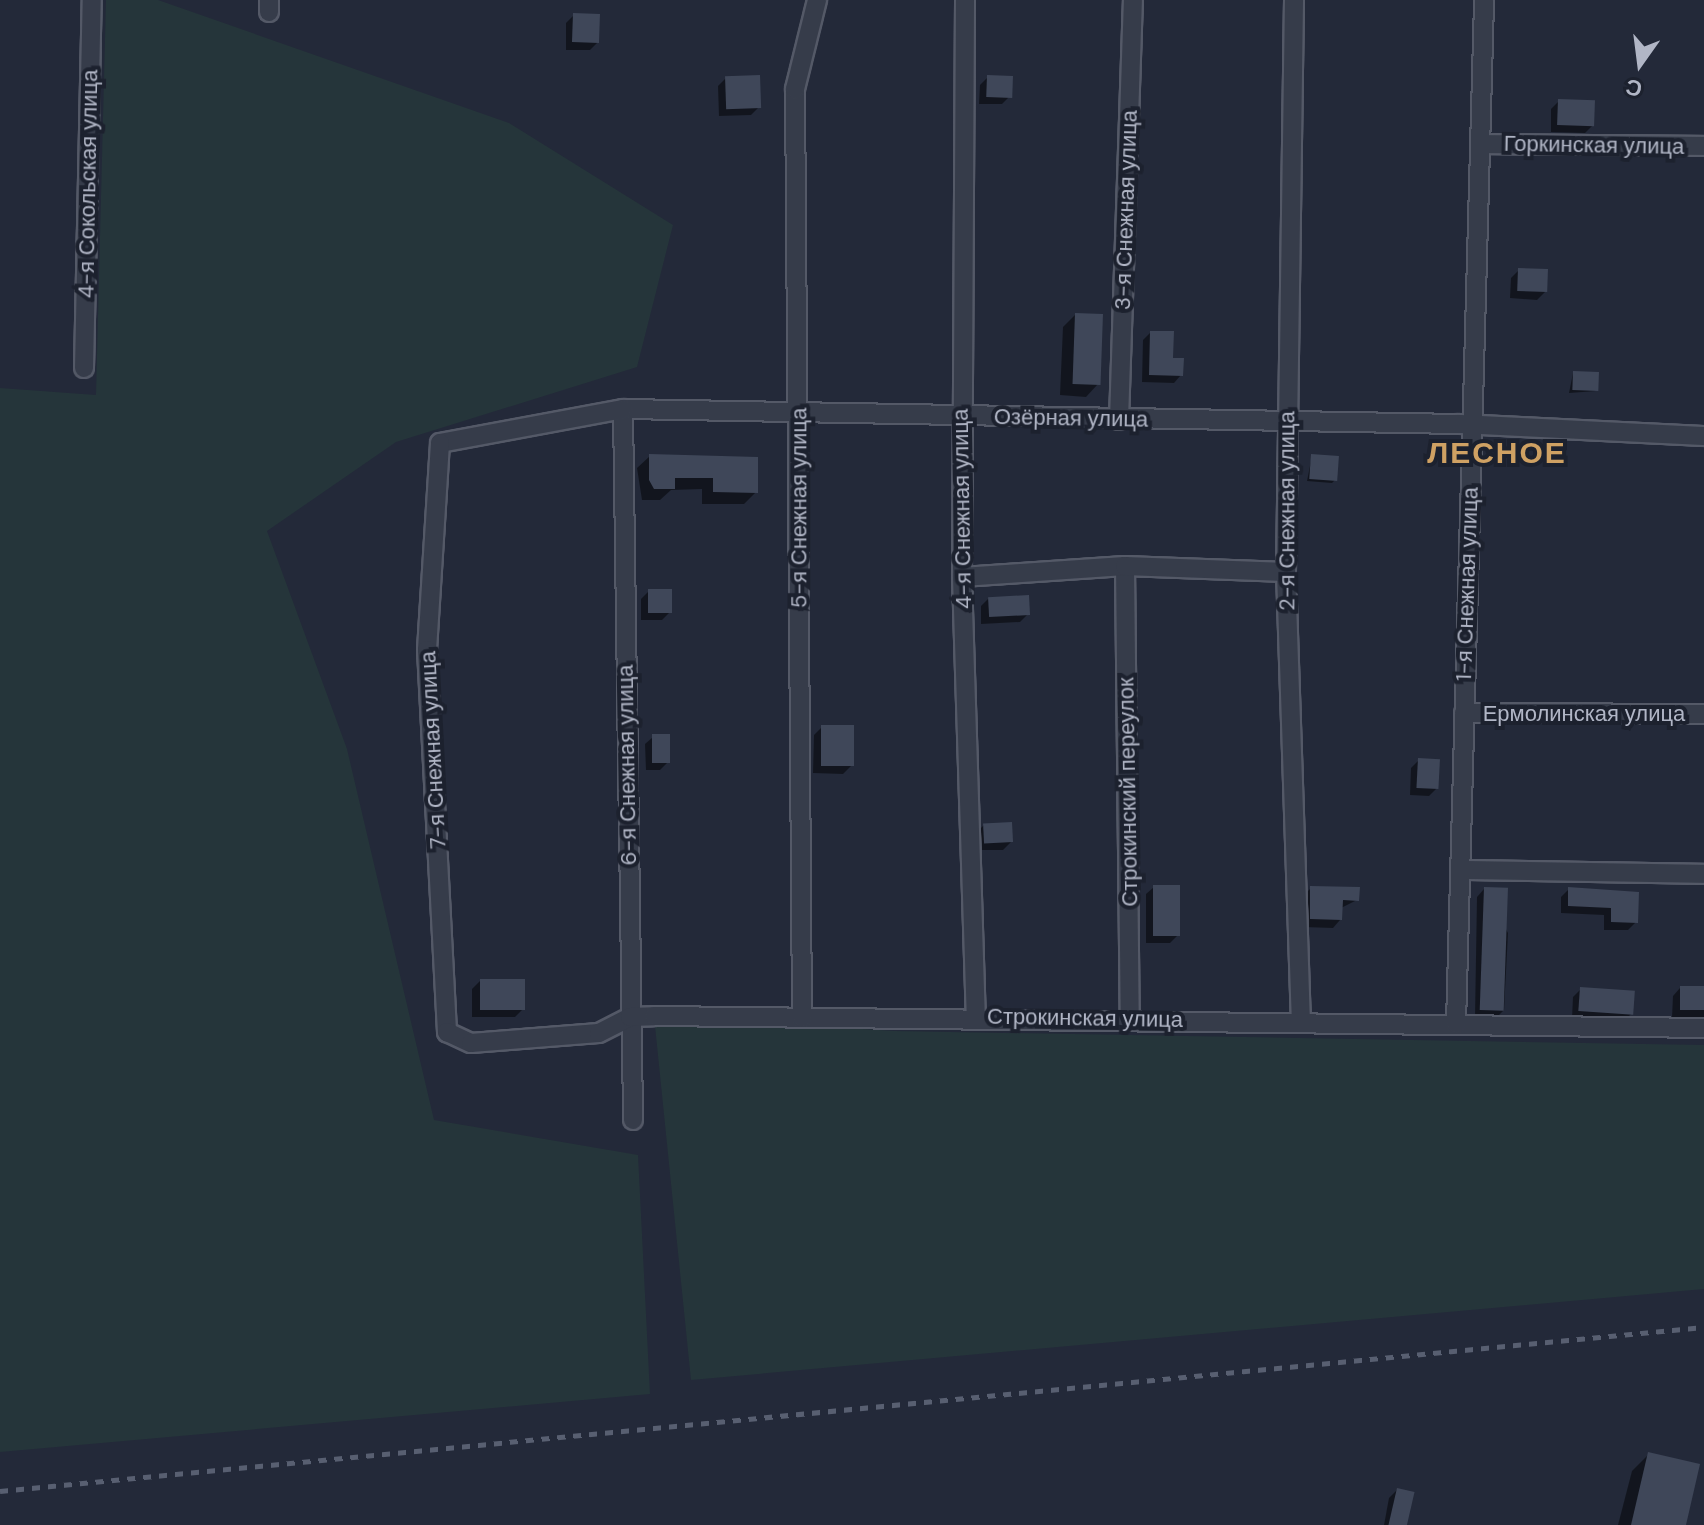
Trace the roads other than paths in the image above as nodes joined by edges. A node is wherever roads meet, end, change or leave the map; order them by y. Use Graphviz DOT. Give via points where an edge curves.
graph roads {
  1 [pos="92,0"];
  2 [pos="817,0"];
  3 [pos="965,0"];
  4 [pos="1133,0"];
  5 [pos="1294,0"];
  6 [pos="1484,0"];
  7 [pos="1483,144"];
  8 [pos="1704,146"];
  9 [pos="84,368"];
  10 [pos="623,409"];
  11 [pos="798,413"];
  12 [pos="961,416"];
  13 [pos="1119,420"];
  14 [pos="1286,422"];
  15 [pos="1472,425"];
  16 [pos="1704,436"];
  17 [pos="440,443"];
  18 [pos="1125,566"];
  19 [pos="1286,572"];
  20 [pos="962,577"];
  21 [pos="1464,713"];
  22 [pos="1704,714"];
  23 [pos="1461,870"];
  24 [pos="1704,874"];
  25 [pos="630,1017"];
  26 [pos="976,1017"];
  27 [pos="1130,1017"];
  28 [pos="802,1018"];
  29 [pos="1301,1022"];
  30 [pos="1456,1024"];
  31 [pos="1704,1028"];
  32 [pos="471,1043"];
  33 [pos="633,1120"];
  1 -- 9 [label="street, 4-я Сокольская улица"];
  2 -- 11 [label="street, 5-я Снежная улица" via="795,89"];
  3 -- 12 [label="street, 4-я Снежная улица"];
  4 -- 13 [label="street, 3-я Снежная улица"];
  5 -- 14 [label="street, 2-я Снежная улица"];
  6 -- 7 [label="street, 1-я Снежная улица"];
  7 -- 8 [label="street, Горкинская улица"];
  7 -- 15 [label="street, 1-я Снежная улица"];
  10 -- 11 [label="street, Озёрная улица"];
  10 -- 17 [label="street, Озёрная улица"];
  10 -- 25 [label="street, 6-я Снежная улица"];
  11 -- 12 [label="street, Озёрная улица"];
  11 -- 28 [label="street, 5-я Снежная улица"];
  12 -- 13 [label="street, Озёрная улица"];
  12 -- 20 [label="street, 4-я Снежная улица"];
  13 -- 14 [label="street, Озёрная улица"];
  14 -- 15 [label="street, Озёрная улица"];
  14 -- 19 [label="street, 2-я Снежная улица"];
  15 -- 16 [label="street, Озёрная улица"];
  15 -- 21 [label="street, 1-я Снежная улица"];
  17 -- 32 [label="street, 7-я Снежная улица" via="427,650 441,944 447,1032"];
  18 -- 19 [label="street"];
  18 -- 20 [label="street"];
  18 -- 27 [label="street, Строкинский переулок"];
  19 -- 29 [label="street, 2-я Снежная улица"];
  20 -- 26 [label="street, 4-я Снежная улица"];
  21 -- 22 [label="street, Ермолинская улица"];
  21 -- 23 [label="street, 1-я Снежная улица"];
  23 -- 24 [label="street"];
  23 -- 30 [label="street, 1-я Снежная улица"];
  25 -- 28 [label="street, Строкинская улица"];
  25 -- 32 [label="street, Строкинская улица" via="599,1033"];
  25 -- 33 [label="street, 6-я Снежная улица"];
  26 -- 27 [label="street, Строкинская улица"];
  26 -- 28 [label="street, Строкинская улица"];
  27 -- 29 [label="street, Строкинская улица"];
  29 -- 30 [label="street, Строкинская улица"];
  30 -- 31 [label="street, Строкинская улица"];
}
